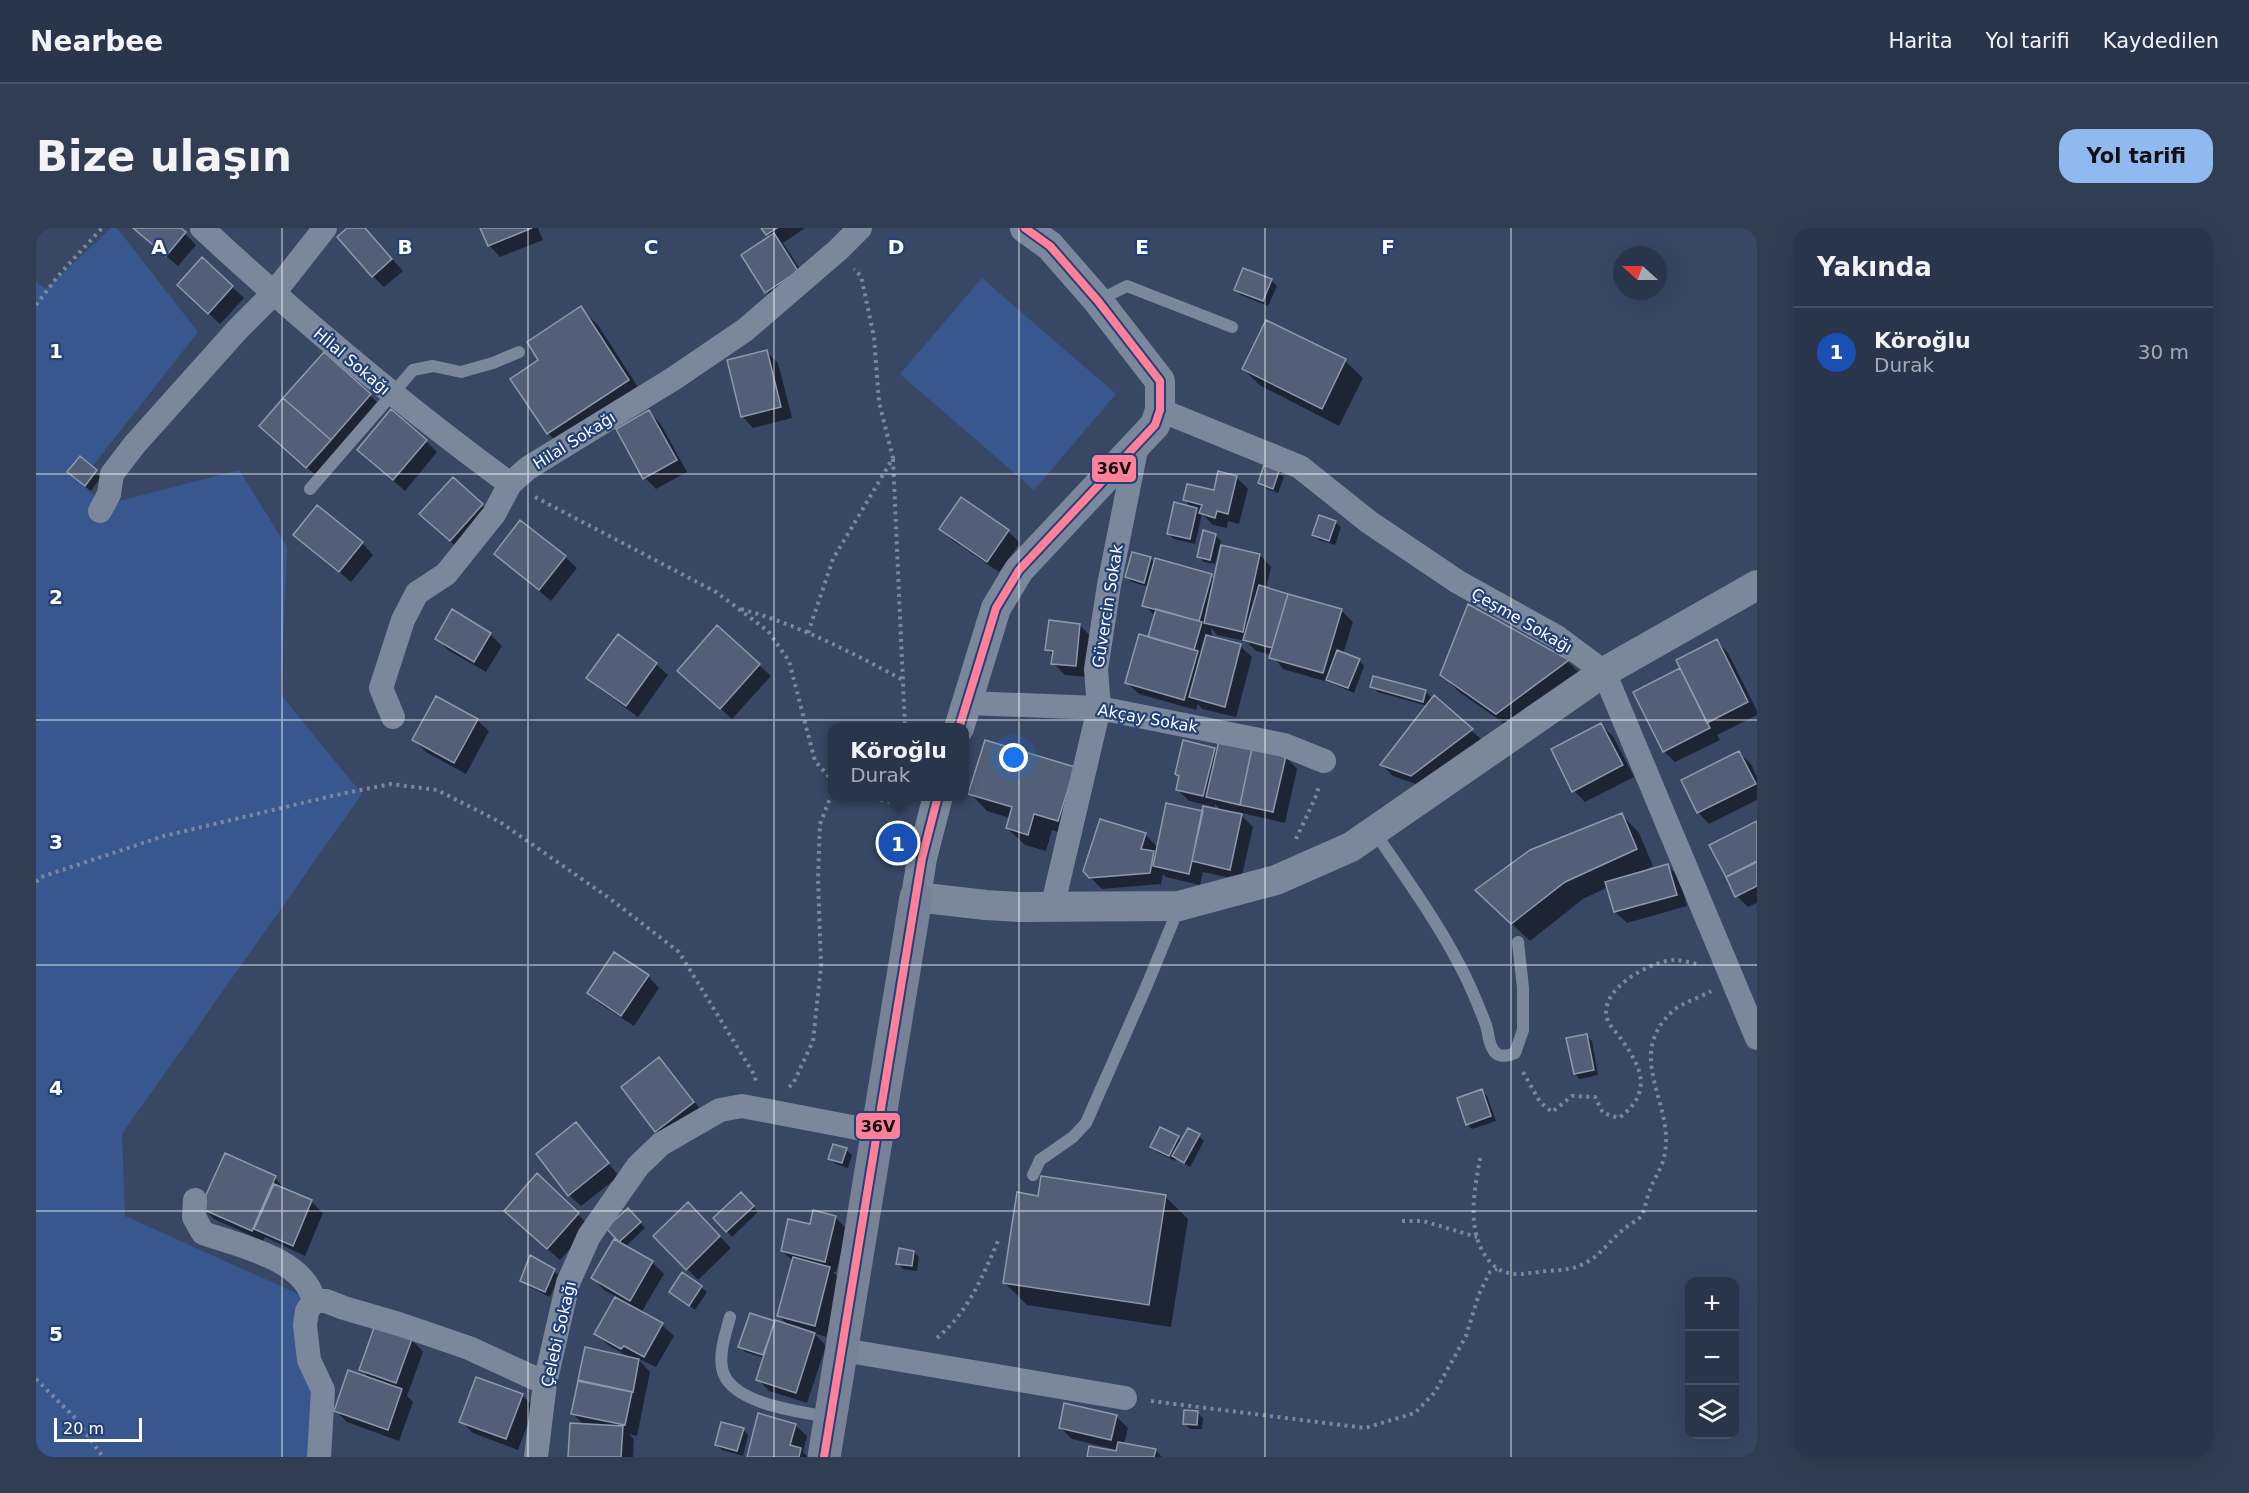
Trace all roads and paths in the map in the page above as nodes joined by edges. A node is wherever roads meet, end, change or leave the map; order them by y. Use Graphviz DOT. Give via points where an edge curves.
graph roads {
  1 [pos="102,228"];
  2 [pos="202,228"];
  3 [pos="325,228"];
  4 [pos="860,228"];
  5 [pos="1025,228"];
  6 [pos="1050,237"];
  7 [pos="838,250"];
  8 [pos="273,294"];
  9 [pos="1098,301"];
  10 [pos="36,305"];
  11 [pos="1232,327"];
  12 [pos="519,352"];
  13 [pos="391,394"];
  14 [pos="1160,410"];
  15 [pos="1137,445"];
  16 [pos="892,458"];
  17 [pos="510,484"];
  18 [pos="310,489"];
  19 [pos="100,511"];
  20 [pos="1756,590"];
  21 [pos="738,609"];
  22 [pos="808,633"];
  23 [pos="1604,672"];
  24 [pos="903,680"];
  25 [pos="1099,708"];
  26 [pos="963,715"];
  27 [pos="393,717"];
  28 [pos="905,723"];
  29 [pos="1324,761"];
  30 [pos="828,776"];
  31 [pos="829,801"];
  32 [pos="904,801"];
  33 [pos="935,805"];
  34 [pos="1374,831"];
  35 [pos="1276,880"];
  36 [pos="36,882"];
  37 [pos="916,897"];
  38 [pos="1179,906"];
  39 [pos="1052,908"];
  40 [pos="1518,942"];
  41 [pos="1731,976"];
  42 [pos="1757,1038"];
  43 [pos="1515,1053"];
  44 [pos="758,1108"];
  45 [pos="878,1132"];
  46 [pos="1480,1158"];
  47 [pos="1033,1175"];
  48 [pos="195,1200"];
  49 [pos="1402,1221"];
  50 [pos="1478,1237"];
  51 [pos="998,1241"];
  52 [pos="1497,1269"];
  53 [pos="314,1301"];
  54 [pos="730,1317"];
  55 [pos="933,1341"];
  56 [pos="843,1350"];
  57 [pos="36,1379"];
  58 [pos="545,1383"];
  59 [pos="1125,1398"];
  60 [pos="831,1418"];
  61 [pos="103,1457"];
  62 [pos="319,1457"];
  63 [pos="536,1457"];
  64 [pos="824,1457"];
  1 -- 10 [label="path"];
  2 -- 8 [label="street, Hİlal Sokağı"];
  3 -- 8 [label="street"];
  4 -- 7 [label="street, Hilal Sokağı"];
  5 -- 6 [label="street"];
  6 -- 9 [label="street"];
  7 -- 16 [label="path" via="861,276 874,337 879,402"];
  7 -- 17 [label="street, Hilal Sokağı" via="746,330 528,468"];
  8 -- 13 [label="street, Hİlal Sokağı"];
  8 -- 19 [label="street" via="135,444 112,474 109,494"];
  9 -- 11 [label="lane" via="1127,286"];
  9 -- 14 [label="street" via="1160,381"];
  12 -- 13 [label="lane" via="460,372 432,366 413,370"];
  13 -- 17 [label="street, Hİlal Sokağı"];
  13 -- 18 [label="lane"];
  14 -- 15 [label="street" via="1155,425"];
  14 -- 23 [label="street, Çeşme Sokağı" via="1300,467 1369,522 1458,582 1557,637"];
  15 -- 25 [label="street, Güvercin Sokak" via="1096,669"];
  15 -- 26 [label="street" via="1019,570 996,608"];
  16 -- 22 [label="path" via="833,559"];
  16 -- 24 [label="path"];
  17 -- 21 [label="path" via="716,592"];
  17 -- 27 [label="street, Hilal Sokağı" via="487,523 446,574 417,593 403,620 381,688"];
  20 -- 23 [label="street"];
  21 -- 22 [label="path"];
  21 -- 30 [label="path" via="768,631 789,661 815,761"];
  22 -- 24 [label="path"];
  23 -- 34 [label="street"];
  23 -- 41 [label="street"];
  24 -- 28 [label="path"];
  25 -- 26 [label="street, Akçay Sokak"];
  25 -- 29 [label="street, Akçay Sokak" via="1284,745"];
  25 -- 39 [label="street, Güvercin Sokak"];
  29 -- 35 [label="path" via="1317,794"];
  31 -- 44 [label="path" via="820,824 821,966 813,1041 793,1084"];
  32 -- 33 [label="path"];
  33 -- 37 [label="street"];
  34 -- 35 [label="street" via="1351,847"];
  34 -- 43 [label="lane" via="1458,963 1493,1051 1499,1056"];
  35 -- 38 [label="street"];
  36 -- 44 [label="path" via="41,877 164,836 336,795 391,784 437,790 500,822 679,952 755,1076"];
  37 -- 39 [label="street" via="986,906"];
  37 -- 45 [label="main road"];
  38 -- 39 [label="street"];
  38 -- 47 [label="lane" via="1086,1123 1040,1160"];
  40 -- 43 [label="lane" via="1523,1030"];
  41 -- 42 [label="street"];
  41 -- 43 [label="path" via="1674,960 1644,969 1623,982 1608,1002 1608,1020 1638,1064 1642,1087 1630,1110 1619,1119 1603,1113 1595,1097 1572,1096 1552,1112 1540,1102 1526,1080"];
  41 -- 52 [label="path" via="1676,1008 1659,1028 1650,1047 1666,1143 1641,1216 1587,1262 1566,1271 1521,1275"];
  44 -- 45 [label="street, Çelebi Sokağı"];
  44 -- 58 [label="street, Çelebi Sokağı" via="720,1110 661,1144 620,1189 589,1236 568,1283"];
  45 -- 56 [label="main road"];
  46 -- 50 [label="path" via="1474,1224"];
  48 -- 53 [label="street" via="194,1217 203,1233 256,1250 288,1267 311,1289"];
  49 -- 50 [label="path" via="1423,1221"];
  50 -- 52 [label="path"];
  51 -- 55 [label="path" via="980,1283 954,1324"];
  52 -- 59 [label="path" via="1490,1272 1466,1336 1435,1392 1415,1413 1365,1428"];
  53 -- 58 [label="street" via="326,1301 469,1348"];
  53 -- 62 [label="street" via="305,1325 309,1360 323,1390"];
  54 -- 60 [label="lane" via="722,1345 722,1369 730,1384 741,1393 784,1409"];
  56 -- 59 [label="street"];
  56 -- 60 [label="main road"];
  57 -- 61 [label="path" via="75,1418"];
  58 -- 63 [label="street, Çelebi Sokağı"];
  60 -- 64 [label="main road"];
}
